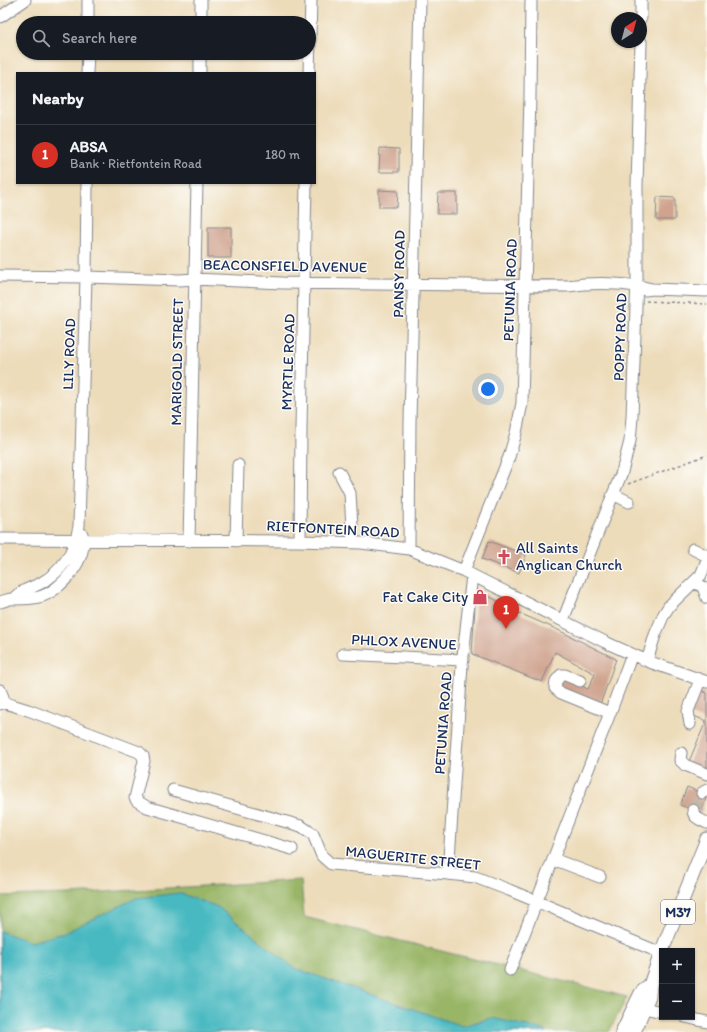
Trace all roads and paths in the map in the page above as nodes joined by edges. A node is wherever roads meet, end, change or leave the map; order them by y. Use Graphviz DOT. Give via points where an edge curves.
graph roads {
  1 [pos="25,0"];
  2 [pos="88,0"];
  3 [pos="201,0"];
  4 [pos="311,0"];
  5 [pos="420,0"];
  6 [pos="531,0"];
  7 [pos="641,0"];
  8 [pos="641,12"];
  9 [pos="0,16"];
  10 [pos="88,16"];
  11 [pos="201,16"];
  12 [pos="311,16"];
  13 [pos="640,48"];
  14 [pos="88,60"];
  15 [pos="200,60"];
  16 [pos="309,60"];
  17 [pos="88,72"];
  18 [pos="200,72"];
  19 [pos="309,72"];
  20 [pos="86,184"];
  21 [pos="197,184"];
  22 [pos="306,184"];
  23 [pos="0,276"];
  24 [pos="86,277"];
  25 [pos="194,279"];
  26 [pos="304,283"];
  27 [pos="414,285"];
  28 [pos="525,286"];
  29 [pos="636,288"];
  30 [pos="707,291"];
  31 [pos="646,301"];
  32 [pos="707,304"];
  33 [pos="707,454"];
  34 [pos="238,465"];
  35 [pos="339,472"];
  36 [pos="628,479"];
  37 [pos="613,494"];
  38 [pos="629,502"];
  39 [pos="0,539"];
  40 [pos="80,539"];
  41 [pos="189,541"];
  42 [pos="236,541"];
  43 [pos="300,541"];
  44 [pos="353,543"];
  45 [pos="409,549"];
  46 [pos="693,549"];
  47 [pos="707,556"];
  48 [pos="707,560"];
  49 [pos="468,573"];
  50 [pos="694,582"];
  51 [pos="707,598"];
  52 [pos="0,602"];
  53 [pos="563,620"];
  54 [pos="343,654"];
  55 [pos="632,654"];
  56 [pos="463,660"];
  57 [pos="647,661"];
  58 [pos="580,681"];
  59 [pos="703,681"];
  60 [pos="0,690"];
  61 [pos="1,703"];
  62 [pos="610,713"];
  63 [pos="690,724"];
  64 [pos="681,752"];
  65 [pos="707,774"];
  66 [pos="173,790"];
  67 [pos="692,810"];
  68 [pos="707,823"];
  69 [pos="707,839"];
  70 [pos="292,848"];
  71 [pos="553,859"];
  72 [pos="448,874"];
  73 [pos="600,877"];
  74 [pos="536,901"];
  75 [pos="663,948"];
  76 [pos="659,953"];
  77 [pos="659,960"];
  78 [pos="510,970"];
  79 [pos="650,985"];
  80 [pos="644,1008"];
  81 [pos="659,1011"];
  82 [pos="695,1019"];
  83 [pos="707,1022"];
  84 [pos="622,1032"];
  85 [pos="634,1032"];
  1 -- 9 [label="street"];
  2 -- 10 [label="street"];
  3 -- 11 [label="street"];
  4 -- 12 [label="street"];
  5 -- 27 [label="street, PANSY ROAD"];
  6 -- 28 [label="street, PETUNIA ROAD"];
  7 -- 8 [label="street"];
  13 -- 29 [label="street, POPPY ROAD"];
  14 -- 17 [label="street"];
  15 -- 18 [label="street"];
  16 -- 19 [label="street"];
  20 -- 24 [label="street, LILY ROAD"];
  21 -- 25 [label="street, MARIGOLD STREET"];
  22 -- 26 [label="street, MYRTLE ROAD"];
  23 -- 24 [label="street, BEACONSFIELD AVENUE"];
  24 -- 25 [label="street, BEACONSFIELD AVENUE"];
  24 -- 40 [label="street, LILY ROAD"];
  25 -- 26 [label="street, BEACONSFIELD AVENUE"];
  25 -- 41 [label="street, MARIGOLD STREET"];
  26 -- 27 [label="street, BEACONSFIELD AVENUE"];
  26 -- 43 [label="street, MYRTLE ROAD"];
  27 -- 28 [label="street, BEACONSFIELD AVENUE"];
  27 -- 45 [label="street, PANSY ROAD"];
  28 -- 29 [label="street, BEACONSFIELD AVENUE" via="568,286 584,290"];
  28 -- 49 [label="street, PETUNIA ROAD" via="522,403 516,433"];
  29 -- 30 [label="street, BEACONSFIELD AVENUE"];
  29 -- 37 [label="street, POPPY ROAD" via="630,442"];
  31 -- 32 [label="path"];
  33 -- 36 [label="path" via="626,485"];
  34 -- 42 [label="street"];
  35 -- 44 [label="street" via="350,493"];
  37 -- 38 [label="street"];
  37 -- 53 [label="street, POPPY ROAD"];
  39 -- 40 [label="street, RIETFONTEIN ROAD"];
  40 -- 41 [label="street, RIETFONTEIN ROAD"];
  40 -- 52 [label="street" via="60,568 14,598"];
  41 -- 42 [label="street, RIETFONTEIN ROAD"];
  42 -- 43 [label="street, RIETFONTEIN ROAD"];
  43 -- 44 [label="street, RIETFONTEIN ROAD"];
  44 -- 45 [label="street, RIETFONTEIN ROAD"];
  45 -- 49 [label="street, RIETFONTEIN ROAD"];
  46 -- 47 [label="street"];
  48 -- 50 [label="street" via="701,575"];
  49 -- 53 [label="street, RIETFONTEIN ROAD"];
  49 -- 56 [label="street, PETUNIA ROAD"];
  50 -- 51 [label="street" via="703,587"];
  50 -- 57 [label="street" via="664,614"];
  53 -- 55 [label="street, RIETFONTEIN ROAD"];
  54 -- 56 [label="street, PHLOX AVENUE"];
  55 -- 57 [label="street, RIETFONTEIN ROAD"];
  55 -- 62 [label="street"];
  56 -- 72 [label="street, PETUNIA ROAD"];
  57 -- 59 [label="street, RIETFONTEIN ROAD"];
  58 -- 62 [label="street" via="561,675 556,681 555,688 561,693"];
  59 -- 63 [label="street" via="688,711"];
  60 -- 61 [label="street" via="3,697"];
  61 -- 70 [label="street" via="28,710 139,752 144,761 136,798 147,807"];
  62 -- 71 [label="street"];
  64 -- 65 [label="street" via="680,760 685,765"];
  66 -- 72 [label="street, MAGUERITE STREET" via="301,826 313,834 322,856 331,864"];
  67 -- 68 [label="street" via="695,817"];
  69 -- 75 [label="main road, M37"];
  71 -- 73 [label="street"];
  71 -- 74 [label="street"];
  72 -- 74 [label="street, MAGUERITE STREET" via="485,880"];
  74 -- 76 [label="street, MAGUERITE STREET"];
  74 -- 78 [label="street"];
  77 -- 79 [label="main road, M37"];
  79 -- 80 [label="main road, M37" via="650,996"];
  79 -- 84 [label="main road, M37" via="641,993"];
  80 -- 81 [label="street"];
  80 -- 85 [label="main road, M37"];
  82 -- 83 [label="street"];
}
